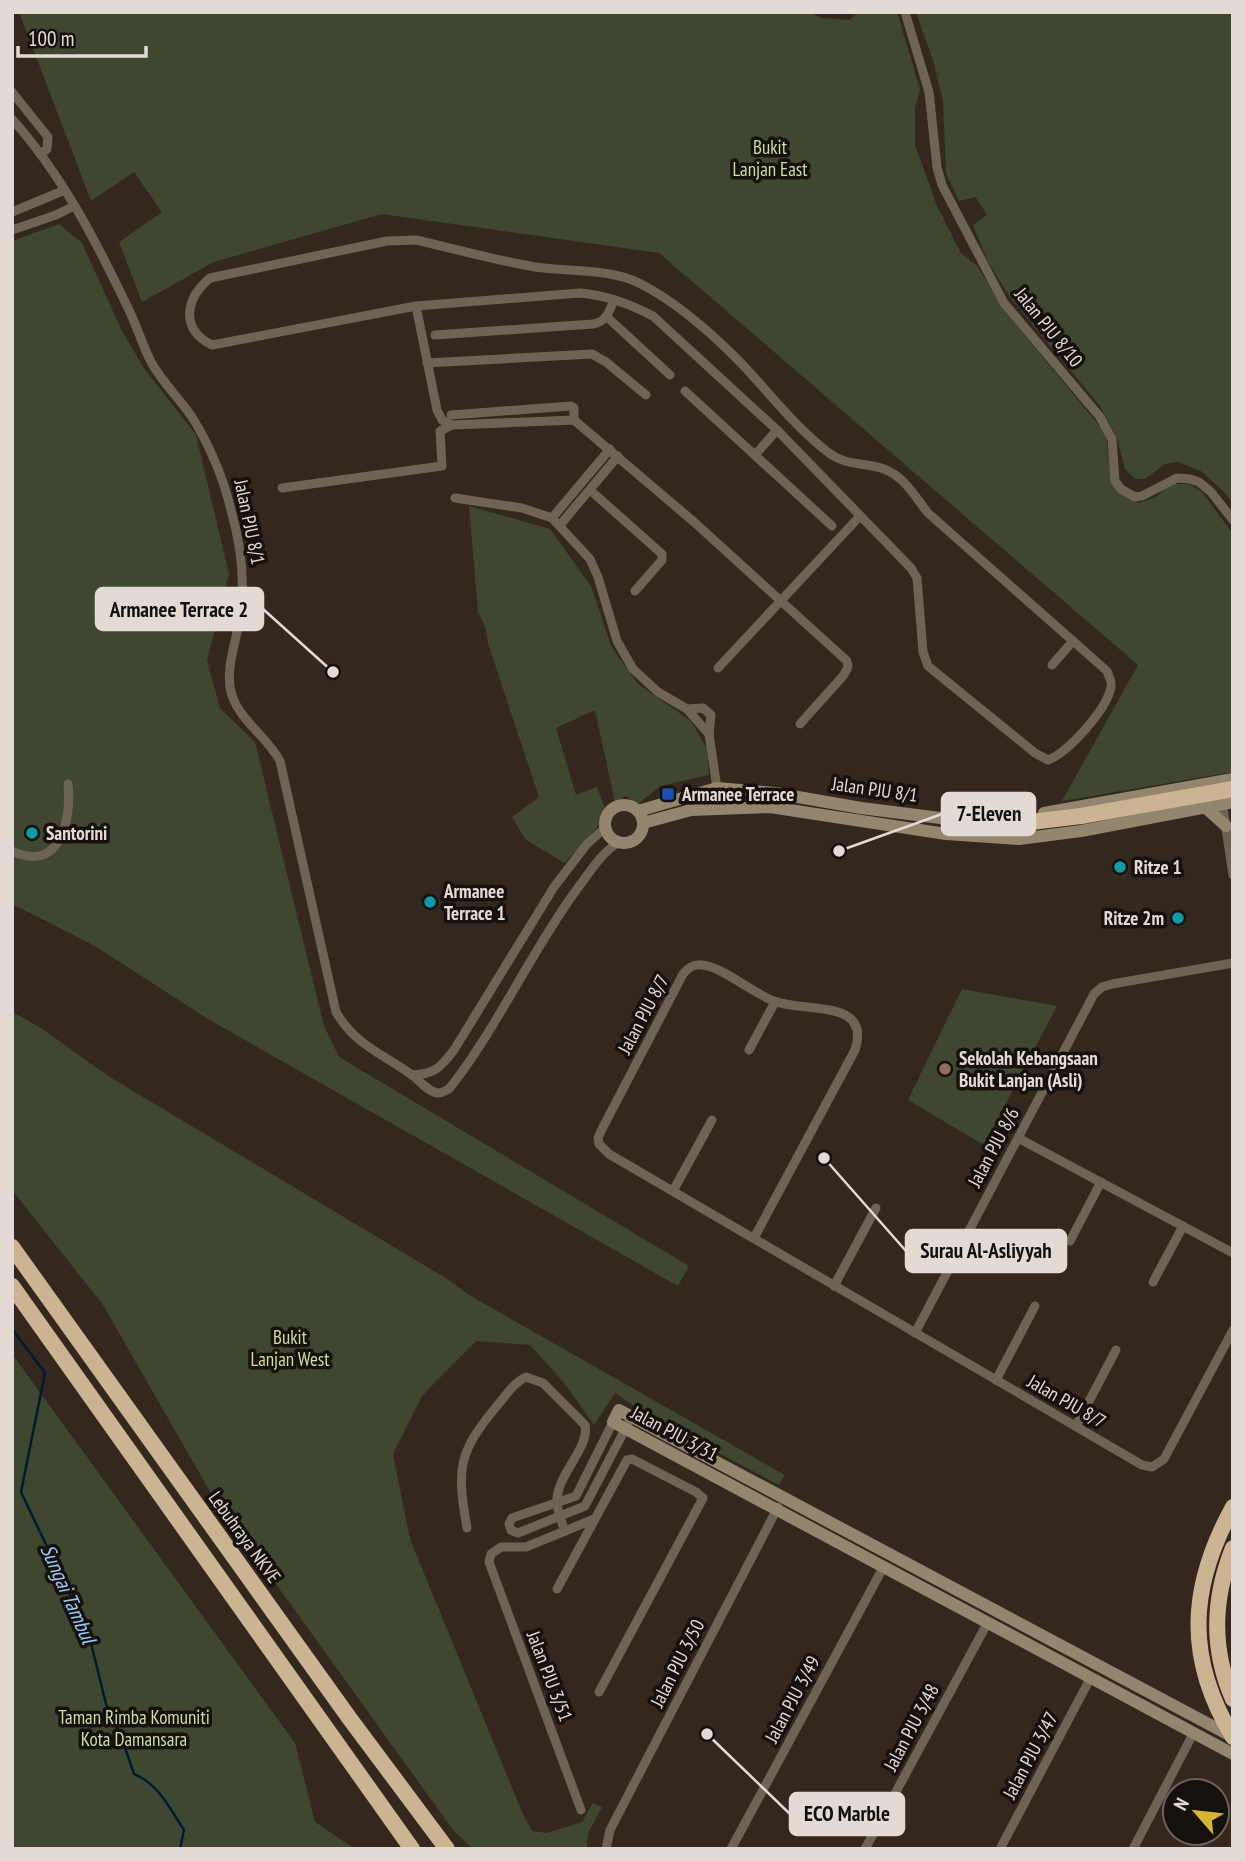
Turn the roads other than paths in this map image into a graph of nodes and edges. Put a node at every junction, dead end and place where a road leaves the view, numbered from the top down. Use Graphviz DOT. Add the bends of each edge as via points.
graph roads {
  1 [pos="905,12"];
  2 [pos="12,92"];
  3 [pos="12,119"];
  4 [pos="41,154"];
  5 [pos="65,190"];
  6 [pos="74,206"];
  7 [pos="12,212"];
  8 [pos="12,230"];
  9 [pos="614,300"];
  10 [pos="416,306"];
  11 [pos="607,317"];
  12 [pos="435,335"];
  13 [pos="427,363"];
  14 [pos="670,375"];
  15 [pos="685,391"];
  16 [pos="646,396"];
  17 [pos="451,415"];
  18 [pos="574,420"];
  19 [pos="452,425"];
  20 [pos="778,430"];
  21 [pos="614,452"];
  22 [pos="755,455"];
  23 [pos="282,488"];
  24 [pos="590,490"];
  25 [pos="455,498"];
  26 [pos="860,516"];
  27 [pos="552,518"];
  28 [pos="1233,520"];
  29 [pos="560,525"];
  30 [pos="832,526"];
  31 [pos="635,591"];
  32 [pos="782,600"];
  33 [pos="1073,641"];
  34 [pos="1052,665"];
  35 [pos="718,668"];
  36 [pos="800,724"];
  37 [pos="68,784"];
  38 [pos="1230,785"];
  39 [pos="717,788"];
  40 [pos="1228,803"];
  41 [pos="861,808"];
  42 [pos="1206,808"];
  43 [pos="641,817"];
  44 [pos="964,821"];
  45 [pos="859,822"];
  46 [pos="1226,826"];
  47 [pos="606,827"];
  48 [pos="619,842"];
  49 [pos="12,851"];
  50 [pos="1233,875"];
  51 [pos="1233,962"];
  52 [pos="775,1002"];
  53 [pos="749,1050"];
  54 [pos="454,1051"];
  55 [pos="470,1059"];
  56 [pos="412,1075"];
  57 [pos="712,1120"];
  58 [pos="1018,1138"];
  59 [pos="1101,1182"];
  60 [pos="673,1191"];
  61 [pos="876,1208"];
  62 [pos="1183,1226"];
  63 [pos="754,1238"];
  64 [pos="1070,1241"];
  65 [pos="12,1247"];
  66 [pos="1233,1253"];
  67 [pos="1153,1282"];
  68 [pos="12,1286"];
  69 [pos="834,1286"];
  70 [pos="1035,1306"];
  71 [pos="1233,1330"];
  72 [pos="915,1333"];
  73 [pos="1116,1350"];
  74 [pos="996,1380"];
  75 [pos="613,1422"];
  76 [pos="629,1422"];
  77 [pos="1076,1426"];
  78 [pos="557,1503"];
  79 [pos="780,1503"];
  80 [pos="1233,1507"];
  81 [pos="561,1517"];
  82 [pos="594,1519"];
  83 [pos="467,1528"];
  84 [pos="565,1531"];
  85 [pos="1233,1542"];
  86 [pos="1233,1548"];
  87 [pos="884,1566"];
  88 [pos="1221,1568"];
  89 [pos="557,1590"];
  90 [pos="988,1622"];
  91 [pos="1091,1677"];
  92 [pos="599,1692"];
  93 [pos="1233,1699"];
  94 [pos="1194,1732"];
  95 [pos="1233,1737"];
  96 [pos="1233,1754"];
  97 [pos="581,1810"];
  98 [pos="606,1847"];
  99 [pos="412,1849"];
  100 [pos="447,1849"];
  101 [pos="731,1849"];
  102 [pos="865,1849"];
  103 [pos="1000,1849"];
  104 [pos="1133,1849"];
  1 -- 28 [label="street, Jalan PJU 8/10" via="929,92 942,185 1004,303 1100,417 1112,439 1115,481 1135,497 1177,478 1199,482"];
  2 -- 4 [label="street" via="48,137 47,149"];
  3 -- 4 [label="street, Jalan PJU 8/1"];
  4 -- 5 [label="street, Jalan PJU 8/1"];
  5 -- 6 [label="street, Jalan PJU 8/1"];
  5 -- 7 [label="street"];
  6 -- 8 [label="street"];
  6 -- 56 [label="street, Jalan PJU 8/1" via="97,243 157,372 192,418 224,483 239,542 243,584 229,687 239,710 280,761 336,1012 364,1045"];
  9 -- 10 [label="street" via="580,293"];
  9 -- 11 [label="street"];
  9 -- 20 [label="street" via="653,317"];
  10 -- 13 [label="street"];
  10 -- 33 [label="street" via="212,345 194,331 190,316 195,293 210,278 387,241 416,240 471,255 637,282 703,328 828,453 897,476 928,513"];
  11 -- 12 [label="street" via="593,324"];
  11 -- 14 [label="street"];
  13 -- 16 [label="street" via="592,354"];
  13 -- 19 [label="street" via="439,416"];
  15 -- 22 [label="street"];
  17 -- 18 [label="street" via="571,406"];
  18 -- 19 [label="street"];
  18 -- 21 [label="street"];
  19 -- 23 [label="street" via="440,431 442,466"];
  20 -- 22 [label="street"];
  20 -- 26 [label="street"];
  21 -- 24 [label="street"];
  21 -- 27 [label="street"];
  21 -- 32 [label="street"];
  22 -- 30 [label="street"];
  24 -- 29 [label="street"];
  24 -- 31 [label="street" via="662,554 662,560"];
  25 -- 27 [label="street" via="522,508"];
  26 -- 32 [label="street"];
  26 -- 33 [label="street" via="917,578 928,666 1048,760 1100,713 1111,688 1107,671"];
  27 -- 29 [label="street"];
  29 -- 39 [label="street" via="590,559 617,641 633,669 687,709 708,710"];
  32 -- 35 [label="street"];
  32 -- 36 [label="street" via="848,667"];
  33 -- 34 [label="street"];
  37 -- 49 [label="street" via="67,819 60,839 46,854 31,859"];
  38 -- 40 [label="street"];
  38 -- 44 [label="highway, bridge" via="1080,816 1031,822"];
  39 -- 41 [label="street, Jalan PJU 8/1"];
  39 -- 43 [label="street, Jalan PJU 8/1"];
  40 -- 42 [label="street, Jalan PJU 8/1"];
  40 -- 46 [label="street"];
  41 -- 44 [label="street, Jalan PJU 8/1"];
  41 -- 45 [label="street"];
  42 -- 45 [label="street, Jalan PJU 8/1" via="1018,839"];
  42 -- 46 [label="street"];
  43 -- 45 [label="street, Jalan PJU 8/1" via="769,807"];
  43 -- 47 [label="street" via="628,805 616,807 608,815"];
  43 -- 48 [label="street" via="638,836"];
  46 -- 50 [label="street"];
  47 -- 48 [label="street"];
  47 -- 54 [label="street" via="554,887"];
  48 -- 55 [label="street, Jalan PJU 8/1" via="605,850 564,907"];
  51 -- 58 [label="street, Jalan PJU 8/6" via="1102,987 1094,994"];
  52 -- 53 [label="street"];
  52 -- 60 [label="street, Jalan PJU 8/7" via="703,965 689,968 677,986 598,1138 603,1150"];
  52 -- 63 [label="street, Jalan PJU 8/7" via="850,1017 858,1026 858,1039"];
  54 -- 55 [label="street"];
  54 -- 56 [label="street" via="435,1070"];
  55 -- 56 [label="street, Jalan PJU 8/1" via="442,1093 425,1087"];
  57 -- 60 [label="street"];
  58 -- 59 [label="street"];
  58 -- 72 [label="street, Jalan PJU 8/6"];
  59 -- 62 [label="street"];
  59 -- 64 [label="street"];
  60 -- 63 [label="street, Jalan PJU 8/7"];
  61 -- 69 [label="street"];
  62 -- 66 [label="street"];
  62 -- 67 [label="street"];
  63 -- 69 [label="street, Jalan PJU 8/7"];
  65 -- 100 [label="highway, Lebuhraya NKVE"];
  68 -- 99 [label="highway"];
  69 -- 72 [label="street, Jalan PJU 8/7"];
  70 -- 74 [label="street"];
  71 -- 77 [label="street, Jalan PJU 8/7" via="1164,1459 1157,1464 1142,1465"];
  72 -- 74 [label="street, Jalan PJU 8/7"];
  73 -- 77 [label="street"];
  74 -- 77 [label="street, Jalan PJU 8/7"];
  75 -- 76 [label="street, Jalan PJU 3/31" via="619,1410"];
  75 -- 78 [label="street" via="576,1496"];
  76 -- 79 [label="street, Jalan PJU 3/31"];
  76 -- 81 [label="street" via="585,1506"];
  78 -- 81 [label="street"];
  78 -- 81 [label="street" via="512,1518 509,1527 518,1533"];
  78 -- 83 [label="street" via="562,1481 584,1440 585,1425 537,1379 526,1377 482,1425 464,1457 460,1480"];
  79 -- 87 [label="street, Jalan PJU 3/31"];
  79 -- 95 [label="street, Jalan PJU 3/31"];
  79 -- 98 [label="street, Jalan PJU 3/50" via="610,1829"];
  80 -- 95 [label="highway, bridge" via="1215,1539 1201,1586 1197,1625 1210,1694"];
  81 -- 84 [label="street"];
  82 -- 84 [label="street"];
  82 -- 89 [label="street"];
  82 -- 92 [label="street" via="627,1460 632,1459 702,1498"];
  84 -- 97 [label="street, Jalan PJU 3/51" via="522,1548 501,1547 489,1562"];
  85 -- 88 [label="street"];
  86 -- 93 [label="highway" via="1219,1589 1216,1626 1226,1685"];
  87 -- 90 [label="street, Jalan PJU 3/31"];
  87 -- 101 [label="street, Jalan PJU 3/49"];
  90 -- 91 [label="street, Jalan PJU 3/31"];
  90 -- 102 [label="street, Jalan PJU 3/48"];
  91 -- 94 [label="street, Jalan PJU 3/31"];
  91 -- 103 [label="street, Jalan PJU 3/47"];
  94 -- 96 [label="street, Jalan PJU 3/31"];
  94 -- 104 [label="street"];
}
